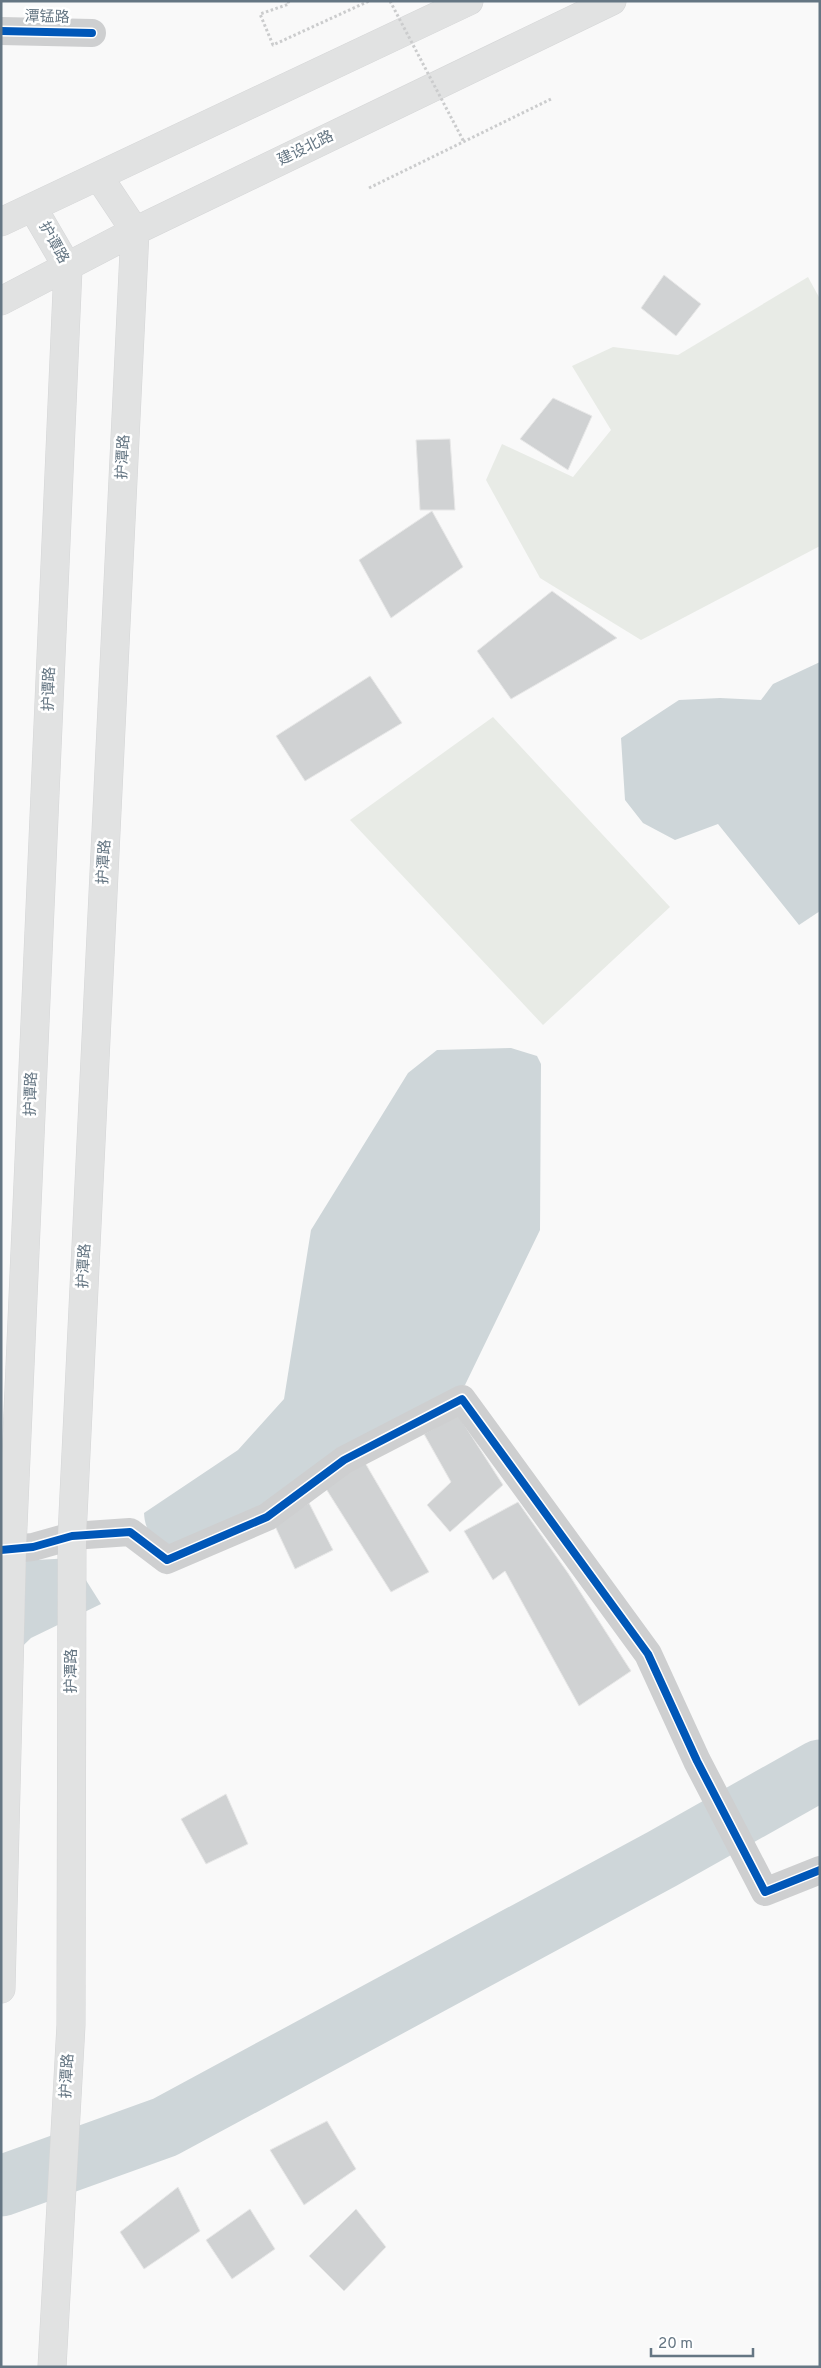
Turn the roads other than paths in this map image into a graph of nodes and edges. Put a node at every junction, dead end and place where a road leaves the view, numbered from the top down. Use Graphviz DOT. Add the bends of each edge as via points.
graph roads {
  1 [pos="469,1"];
  2 [pos="612,1"];
  3 [pos="1,31"];
  4 [pos="92,33"];
  5 [pos="99,177"];
  6 [pos="33,208"];
  7 [pos="1,222"];
  8 [pos="135,231"];
  9 [pos="68,268"];
  10 [pos="1,301"];
  11 [pos="72,1536"];
  12 [pos="7,1550"];
  13 [pos="820,1870"];
  14 [pos="1,1989"];
  15 [pos="52,2367"];
  1 -- 5 [label="main road"];
  2 -- 8 [label="main road, 建设北路"];
  3 -- 4 [label="street, 潭锰路"];
  5 -- 6 [label="main road"];
  5 -- 8 [label="main road"];
  6 -- 7 [label="main road"];
  6 -- 9 [label="main road, 护谭路"];
  8 -- 9 [label="main road, 建设北路"];
  8 -- 11 [label="main road, 护潭路"];
  9 -- 10 [label="main road, 建设北路"];
  9 -- 12 [label="main road, 护谭路"];
  11 -- 12 [label="street" via="33,1547"];
  11 -- 13 [label="street" via="130,1532 167,1560 267,1518 344,1460 462,1399 648,1654 697,1761 765,1892"];
  11 -- 15 [label="main road, 护潭路" via="71,2025"];
  12 -- 14 [label="main road, 护谭路"];
}
